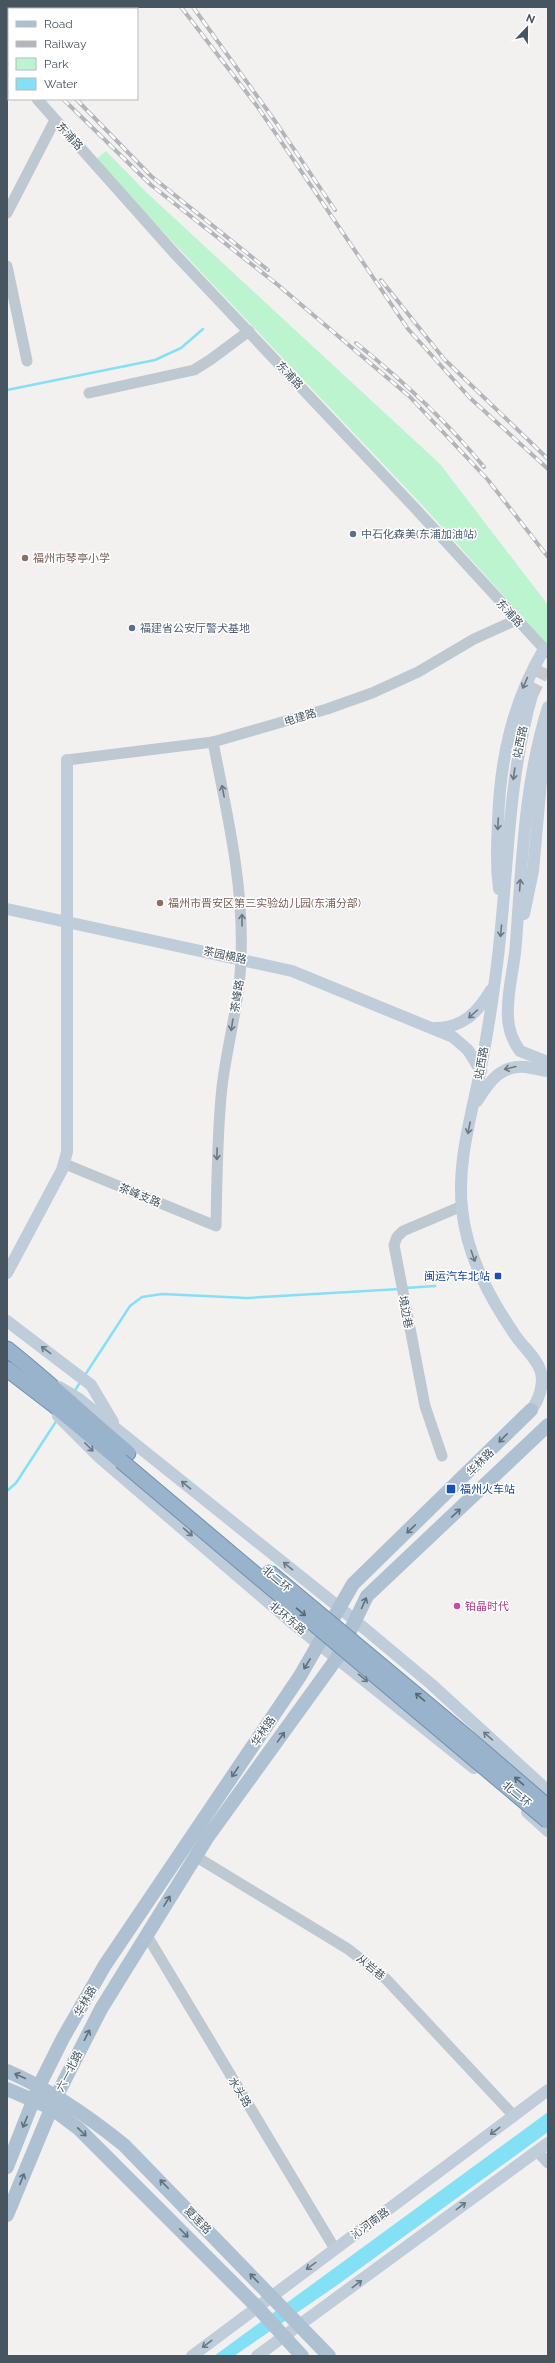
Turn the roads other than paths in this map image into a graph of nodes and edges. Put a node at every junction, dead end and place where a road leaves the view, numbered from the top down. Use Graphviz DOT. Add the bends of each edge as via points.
graph roads {
  1 [pos="38,100"];
  2 [pos="55,120"];
  3 [pos="7,213"];
  4 [pos="7,266"];
  5 [pos="249,331"];
  6 [pos="27,361"];
  7 [pos="88,393"];
  8 [pos="516,620"];
  9 [pos="547,652"];
  10 [pos="532,695"];
  11 [pos="548,707"];
  12 [pos="548,734"];
  13 [pos="213,742"];
  14 [pos="545,754"];
  15 [pos="67,760"];
  16 [pos="7,909"];
  17 [pos="502,913"];
  18 [pos="67,922"];
  19 [pos="241,959"];
  20 [pos="515,961"];
  21 [pos="495,982"];
  22 [pos="434,1028"];
  23 [pos="548,1062"];
  24 [pos="480,1070"];
  25 [pos="548,1071"];
  26 [pos="472,1109"];
  27 [pos="64,1164"];
  28 [pos="462,1206"];
  29 [pos="216,1226"];
  30 [pos="7,1273"];
  31 [pos="7,1321"];
  32 [pos="7,1349"];
  33 [pos="7,1369"];
  34 [pos="64,1405"];
  35 [pos="531,1410"];
  36 [pos="548,1424"];
  37 [pos="118,1430"];
  38 [pos="442,1456"];
  39 [pos="124,1457"];
  40 [pos="340,1608"];
  41 [pos="356,1621"];
  42 [pos="320,1644"];
  43 [pos="337,1658"];
  44 [pos="548,1791"];
  45 [pos="548,1807"];
  46 [pos="548,1821"];
  47 [pos="548,1831"];
  48 [pos="195,1856"];
  49 [pos="146,1934"];
  50 [pos="7,2071"];
  51 [pos="39,2086"];
  52 [pos="7,2089"];
  53 [pos="548,2090"];
  54 [pos="34,2100"];
  55 [pos="54,2102"];
  56 [pos="514,2116"];
  57 [pos="548,2143"];
  58 [pos="537,2150"];
  59 [pos="548,2163"];
  60 [pos="7,2167"];
  61 [pos="7,2215"];
  62 [pos="335,2249"];
  63 [pos="271,2296"];
  64 [pos="257,2307"];
  65 [pos="300,2326"];
  66 [pos="285,2336"];
  67 [pos="192,2356"];
  68 [pos="257,2356"];
  69 [pos="302,2356"];
  70 [pos="329,2356"];
  1 -- 2 [label="street, 东浦路"];
  2 -- 3 [label="street"];
  2 -- 5 [label="street, 东浦路" via="157,234"];
  4 -- 6 [label="street"];
  5 -- 7 [label="street" via="194,370"];
  5 -- 8 [label="street, 东浦路"];
  8 -- 9 [label="street, 东浦路"];
  8 -- 13 [label="street, 电建路" via="474,639 418,672 372,693 327,709"];
  9 -- 17 [label="main road, one-way" via="533,667 518,700 503,761 496,867"];
  10 -- 17 [label="main road, 站西路, one-way" via="515,767"];
  20 -- 11 [label="main road, 站西路, one-way" via="528,785"];
  12 -- 14 [label="main road"];
  13 -- 15 [label="street, 电建路"];
  19 -- 13 [label="street, 茶峰路, one-way" via="242,910 237,870"];
  14 -- 20 [label="main road" via="533,871"];
  15 -- 18 [label="main road"];
  16 -- 18 [label="main road, 茶园横路"];
  17 -- 21 [label="main road, 站西路, one-way"];
  18 -- 19 [label="main road, 茶园横路"];
  18 -- 27 [label="main road" via="67,1152"];
  19 -- 22 [label="main road, 茶园横路" via="304,975"];
  19 -- 29 [label="street, 茶峰路, one-way" via="222,1094"];
  20 -- 23 [label="main road, 站西路" via="508,1007 511,1033 520,1051"];
  21 -- 22 [label="main road, one-way" via="484,1003 467,1020 457,1025"];
  21 -- 24 [label="main road, 站西路"];
  22 -- 24 [label="main road, 茶园横路" via="461,1043 475,1058"];
  24 -- 26 [label="main road, 站西路"];
  25 -- 26 [label="main road, one-way" via="514,1066 503,1070 486,1086"];
  26 -- 28 [label="main road, 站西路, one-way" via="461,1177"];
  27 -- 29 [label="street, 茶峰支路"];
  27 -- 30 [label="main road"];
  28 -- 35 [label="main road, 站西路, one-way" via="472,1255 479,1274 498,1310 541,1372 540,1394"];
  28 -- 38 [label="street, 境边巷" via="400,1233 394,1245 425,1406"];
  37 -- 31 [label="main road, one-way" via="91,1384"];
  32 -- 34 [label="highway, 北二环" via="47,1381"];
  33 -- 34 [label="highway, 北二环" via="38,1394"];
  34 -- 37 [label="main road"];
  34 -- 39 [label="highway, 北二环"];
  34 -- 42 [label="main road, 北环东路, one-way" via="100,1458"];
  35 -- 40 [label="main road, 华林路, one-way" via="353,1584"];
  41 -- 36 [label="main road, 华林路, one-way" via="367,1596"];
  40 -- 37 [label="main road, one-way"];
  45 -- 39 [label="highway, 北二环, one-way, bridge" via="468,1738"];
  39 -- 46 [label="highway, 北二环, one-way, bridge"];
  40 -- 41 [label="main road"];
  40 -- 42 [label="main road, 华林路"];
  41 -- 43 [label="main road, 华林路"];
  44 -- 41 [label="main road, one-way" via="431,1684"];
  42 -- 43 [label="main road, 北环东路"];
  42 -- 51 [label="main road, 华林路, one-way" via="105,1965"];
  43 -- 47 [label="main road, 北环东路, one-way" via="426,1728"];
  48 -- 43 [label="main road, 华林路, one-way"];
  49 -- 48 [label="main road, 华林路, one-way"];
  48 -- 56 [label="street, 从岩巷" via="370,1964"];
  55 -- 49 [label="main road, 六一北路, one-way" via="101,2009"];
  49 -- 62 [label="street, 水头路"];
  51 -- 50 [label="main road, one-way"];
  51 -- 54 [label="main road, 六一北路"];
  51 -- 55 [label="main road"];
  52 -- 54 [label="main road"];
  53 -- 56 [label="main road, 沁河南路"];
  54 -- 55 [label="main road"];
  54 -- 60 [label="main road, 六一北路, one-way"];
  61 -- 55 [label="main road, 六一北路, one-way"];
  63 -- 55 [label="main road, 夏莲路, one-way" via="141,2161 108,2132"];
  55 -- 64 [label="main road, 夏莲路, one-way"];
  56 -- 62 [label="main road, 沁河南路, one-way"];
  57 -- 58 [label="main road"];
  58 -- 59 [label="street"];
  65 -- 58 [label="main road, one-way"];
  62 -- 63 [label="main road, 沁河南路, one-way"];
  63 -- 64 [label="main road, 沁河南路"];
  63 -- 65 [label="main road, 夏莲路"];
  64 -- 66 [label="main road, 夏莲路"];
  64 -- 67 [label="main road, 沁河南路, one-way"];
  65 -- 66 [label="main road"];
  65 -- 70 [label="main road, 夏莲路"];
  66 -- 68 [label="main road"];
  66 -- 69 [label="main road, 夏莲路"];
}
